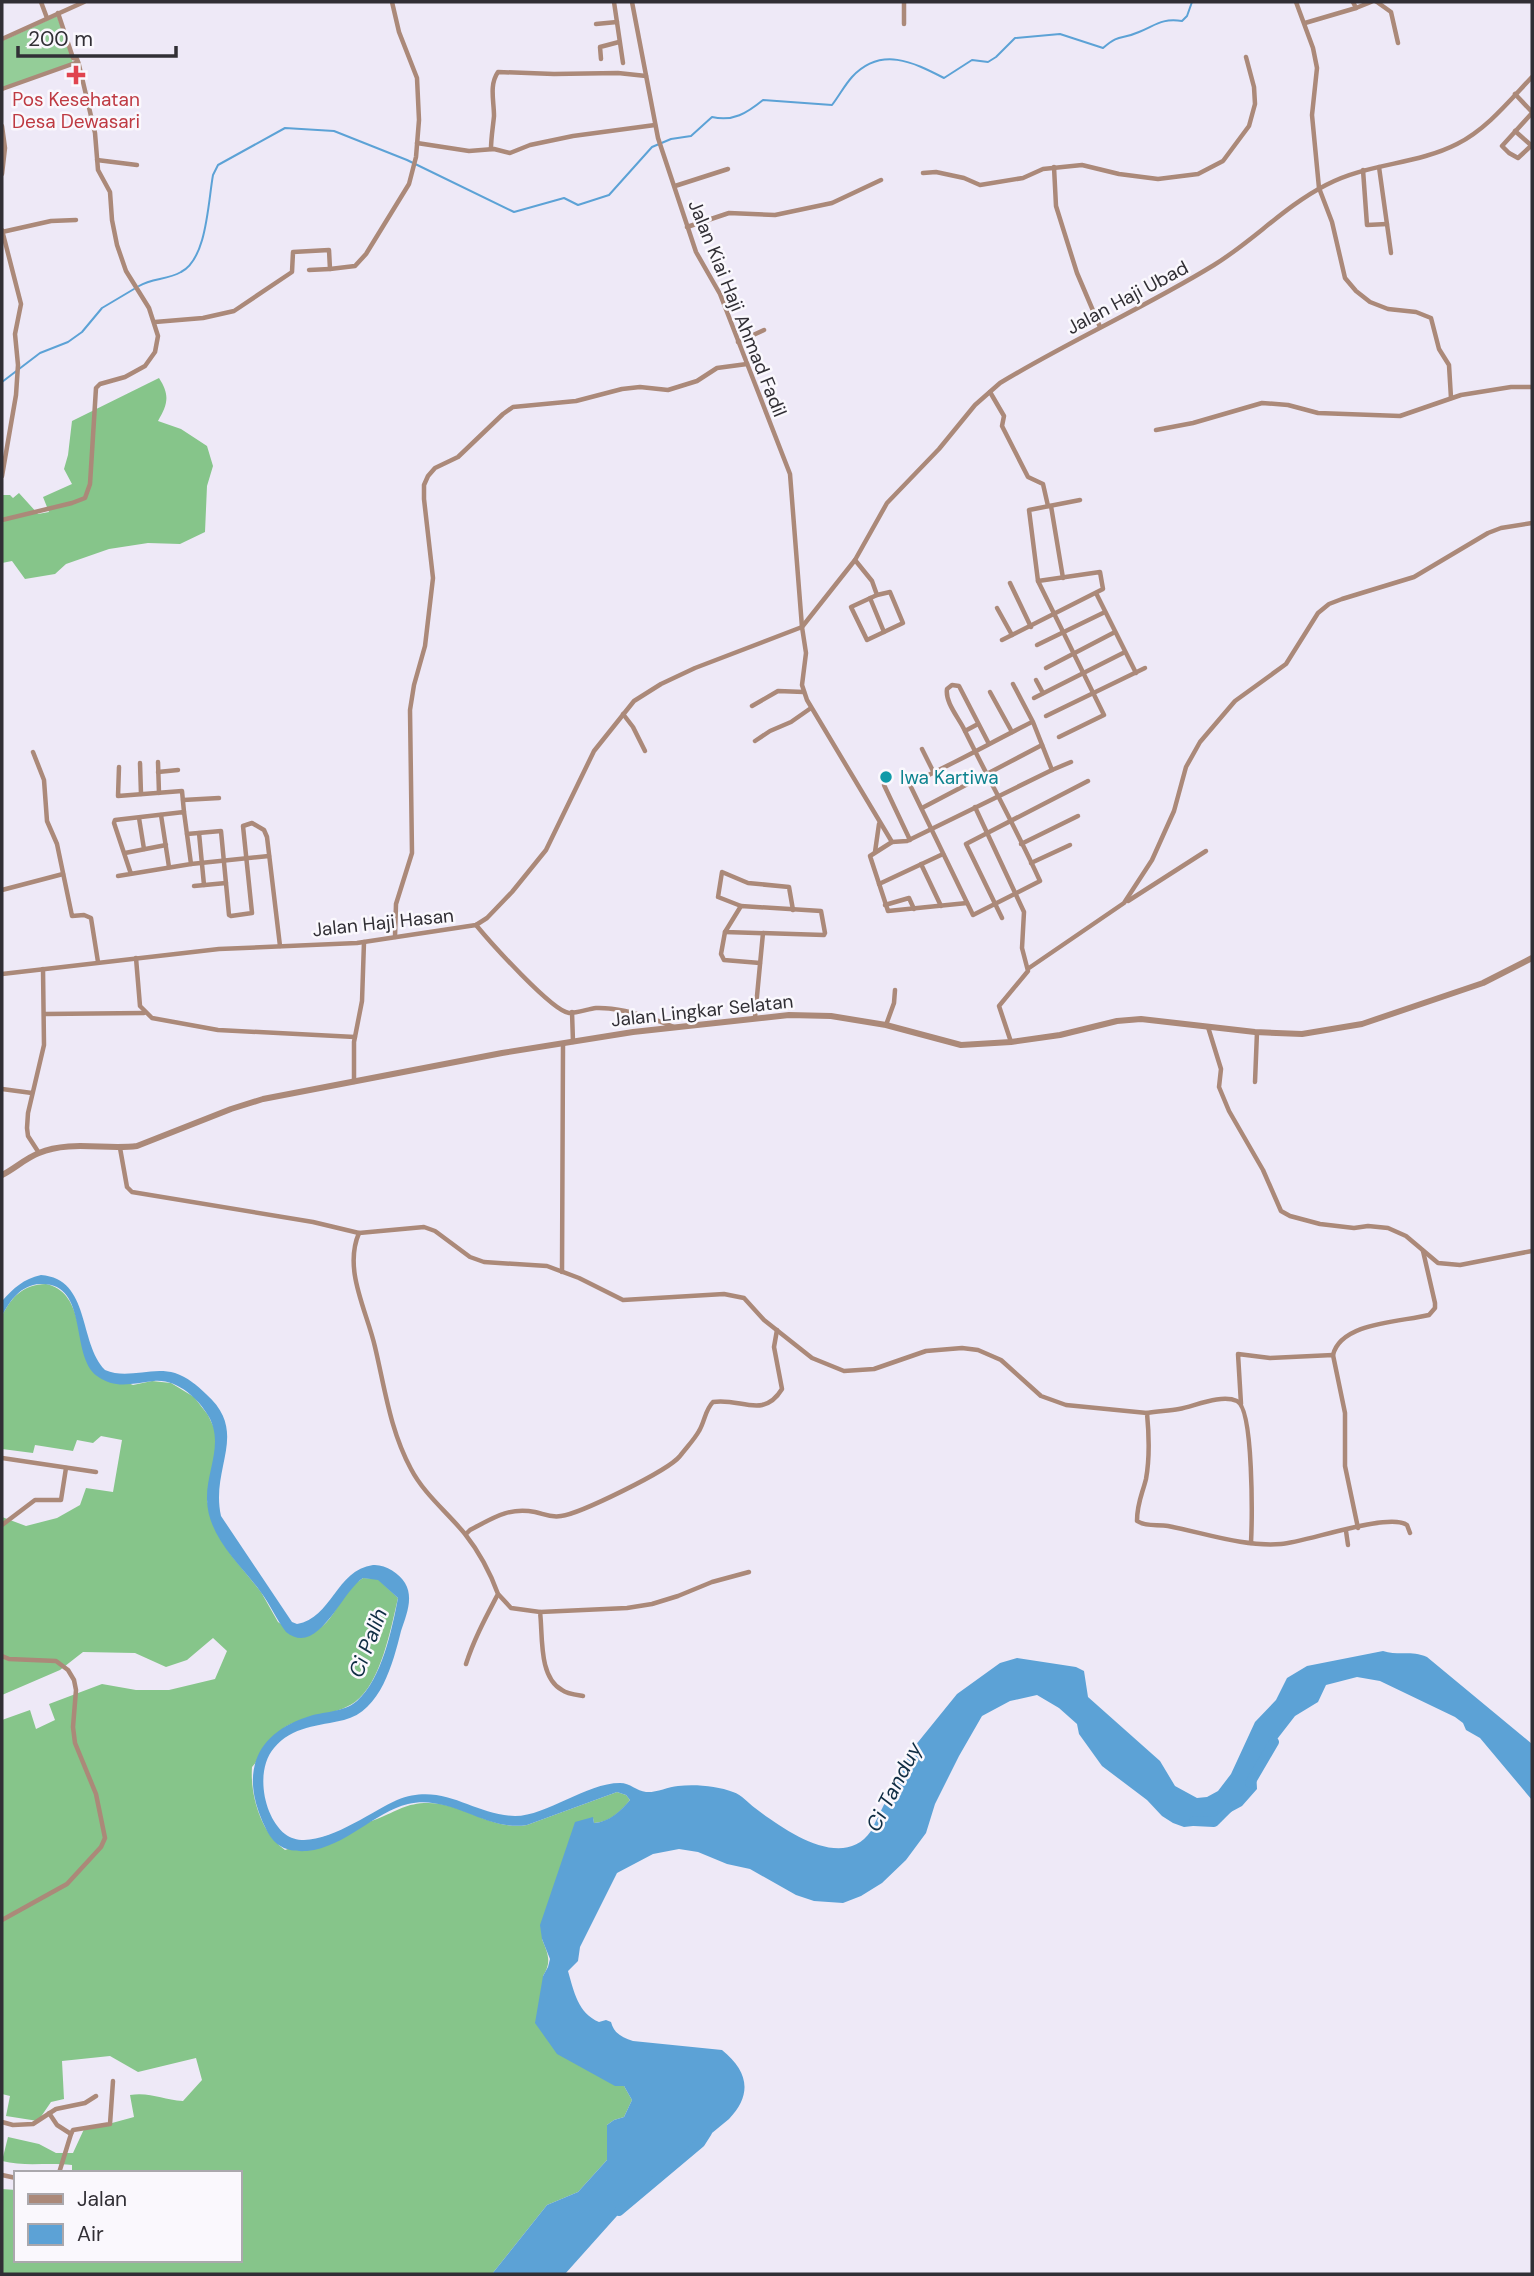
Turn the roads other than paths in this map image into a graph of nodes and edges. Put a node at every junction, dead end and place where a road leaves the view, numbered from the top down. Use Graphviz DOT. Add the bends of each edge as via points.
graph roads {
  1 [pos="41,2"];
  2 [pos="84,2"];
  3 [pos="393,2"];
  4 [pos="614,2"];
  5 [pos="632,2"];
  6 [pos="904,2"];
  7 [pos="1296,2"];
  8 [pos="1353,2"];
  9 [pos="1374,2"];
  10 [pos="1356,8"];
  11 [pos="58,13"];
  12 [pos="47,18"];
  13 [pos="617,22"];
  14 [pos="1305,23"];
  15 [pos="596,24"];
  16 [pos="904,24"];
  17 [pos="2,38"];
  18 [pos="619,43"];
  19 [pos="1398,43"];
  20 [pos="1246,57"];
  21 [pos="601,60"];
  22 [pos="78,62"];
  23 [pos="623,63"];
  24 [pos="646,76"];
  25 [pos="1532,77"];
  26 [pos="2,89"];
  27 [pos="1516,94"];
  28 [pos="1532,112"];
  29 [pos="656,125"];
  30 [pos="2,126"];
  31 [pos="1515,131"];
  32 [pos="417,143"];
  33 [pos="1532,145"];
  34 [pos="491,149"];
  35 [pos="97,160"];
  36 [pos="137,165"];
  37 [pos="1054,167"];
  38 [pos="1379,167"];
  39 [pos="728,169"];
  40 [pos="1363,170"];
  41 [pos="923,173"];
  42 [pos="2,174"];
  43 [pos="881,180"];
  44 [pos="675,187"];
  45 [pos="1320,188"];
  46 [pos="76,220"];
  47 [pos="1387,224"];
  48 [pos="687,227"];
  49 [pos="2,231"];
  50 [pos="1391,253"];
  51 [pos="330,269"];
  52 [pos="309,270"];
  53 [pos="155,323"];
  54 [pos="1100,327"];
  55 [pos="764,330"];
  56 [pos="738,342"];
  57 [pos="747,364"];
  58 [pos="1532,387"];
  59 [pos="989,392"];
  60 [pos="1451,398"];
  61 [pos="1156,430"];
  62 [pos="2,476"];
  63 [pos="1080,500"];
  64 [pos="1049,506"];
  65 [pos="2,520"];
  66 [pos="1532,523"];
  67 [pos="855,560"];
  68 [pos="1063,578"];
  69 [pos="1038,581"];
  70 [pos="1010,583"];
  71 [pos="1096,593"];
  72 [pos="877,595"];
  73 [pos="870,598"];
  74 [pos="997,608"];
  75 [pos="1105,612"];
  76 [pos="1053,615"];
  77 [pos="1031,626"];
  78 [pos="802,627"];
  79 [pos="884,632"];
  80 [pos="1115,632"];
  81 [pos="1063,634"];
  82 [pos="1012,635"];
  83 [pos="1002,640"];
  84 [pos="1037,645"];
  85 [pos="1125,653"];
  86 [pos="1072,654"];
  87 [pos="1046,668"];
  88 [pos="1145,668"];
  89 [pos="1136,673"];
  90 [pos="1082,674"];
  91 [pos="1036,680"];
  92 [pos="1013,684"];
  93 [pos="804,692"];
  94 [pos="990,692"];
  95 [pos="1043,693"];
  96 [pos="1093,695"];
  97 [pos="1034,698"];
  98 [pos="752,706"];
  99 [pos="811,708"];
  100 [pos="623,714"];
  101 [pos="1046,716"];
  102 [pos="1033,722"];
  103 [pos="978,724"];
  104 [pos="965,731"];
  105 [pos="1012,733"];
  106 [pos="1059,737"];
  107 [pos="755,741"];
  108 [pos="989,744"];
  109 [pos="1042,745"];
  110 [pos="922,749"];
  111 [pos="645,751"];
  112 [pos="975,751"];
  113 [pos="33,752"];
  114 [pos="158,762"];
  115 [pos="1071,762"];
  116 [pos="140,764"];
  117 [pos="119,767"];
  118 [pos="178,770"];
  119 [pos="1052,770"];
  120 [pos="158,772"];
  121 [pos="934,773"];
  122 [pos="986,774"];
  123 [pos="1088,781"];
  124 [pos="884,785"];
  125 [pos="159,793"];
  126 [pos="141,794"];
  127 [pos="997,796"];
  128 [pos="219,798"];
  129 [pos="183,800"];
  130 [pos="975,807"];
  131 [pos="922,808"];
  132 [pos="184,812"];
  133 [pos="162,815"];
  134 [pos="1078,816"];
  135 [pos="139,818"];
  136 [pos="1010,821"];
  137 [pos="880,823"];
  138 [pos="931,829"];
  139 [pos="199,833"];
  140 [pos="987,833"];
  141 [pos="187,834"];
  142 [pos="910,840"];
  143 [pos="892,842"];
  144 [pos="1021,844"];
  145 [pos="166,845"];
  146 [pos="1070,845"];
  147 [pos="144,849"];
  148 [pos="1206,851"];
  149 [pos="876,852"];
  150 [pos="125,853"];
  151 [pos="943,854"];
  152 [pos="269,856"];
  153 [pos="247,858"];
  154 [pos="225,860"];
  155 [pos="202,862"];
  156 [pos="1031,863"];
  157 [pos="191,864"];
  158 [pos="921,864"];
  159 [pos="169,867"];
  160 [pos="63,874"];
  161 [pos="131,874"];
  162 [pos="118,876"];
  163 [pos="226,883"];
  164 [pos="879,884"];
  165 [pos="204,885"];
  166 [pos="194,886"];
  167 [pos="2,890"];
  168 [pos="1016,894"];
  169 [pos="967,902"];
  170 [pos="995,903"];
  171 [pos="1124,903"];
  172 [pos="885,905"];
  173 [pos="741,906"];
  174 [pos="941,906"];
  175 [pos="914,909"];
  176 [pos="793,910"];
  177 [pos="1002,918"];
  178 [pos="475,925"];
  179 [pos="724,932"];
  180 [pos="763,933"];
  181 [pos="396,937"];
  182 [pos="364,942"];
  183 [pos="280,946"];
  184 [pos="135,958"];
  185 [pos="1532,958"];
  186 [pos="98,962"];
  187 [pos="760,963"];
  188 [pos="1029,968"];
  189 [pos="43,969"];
  190 [pos="2,974"];
  191 [pos="895,990"];
  192 [pos="572,1012"];
  193 [pos="145,1013"];
  194 [pos="44,1014"];
  195 [pos="755,1017"];
  196 [pos="886,1025"];
  197 [pos="674,1027"];
  198 [pos="1209,1027"];
  199 [pos="1257,1032"];
  200 [pos="355,1037"];
  201 [pos="573,1042"];
  202 [pos="1010,1042"];
  203 [pos="563,1044"];
  204 [pos="1255,1082"];
  205 [pos="354,1083"];
  206 [pos="2,1089"];
  207 [pos="32,1093"];
  208 [pos="120,1148"];
  209 [pos="39,1153"];
  210 [pos="2,1175"];
  211 [pos="359,1233"];
  212 [pos="1423,1250"];
  213 [pos="1532,1251"];
  214 [pos="562,1272"];
  215 [pos="777,1329"];
  216 [pos="1333,1355"];
  217 [pos="1241,1404"];
  218 [pos="1147,1413"];
  219 [pos="2,1458"];
  220 [pos="66,1468"];
  221 [pos="96,1472"];
  222 [pos="2,1525"];
  223 [pos="1358,1528"];
  224 [pos="1346,1531"];
  225 [pos="1410,1533"];
  226 [pos="466,1534"];
  227 [pos="1251,1543"];
  228 [pos="1348,1545"];
  229 [pos="749,1572"];
  230 [pos="498,1594"];
  231 [pos="540,1612"];
  232 [pos="2,1656"];
  233 [pos="466,1664"];
  234 [pos="583,1696"];
  235 [pos="2,1920"];
  236 [pos="113,2081"];
  237 [pos="96,2096"];
  238 [pos="49,2113"];
  239 [pos="2,2122"];
  240 [pos="71,2134"];
  241 [pos="59,2171"];
  1 -- 12 [label="street"];
  2 -- 11 [label="street"];
  3 -- 32 [label="street" via="416,78"];
  4 -- 13 [label="street"];
  5 -- 24 [label="street, Jalan Kiai Haji Ahmad Fadil"];
  6 -- 16 [label="street"];
  7 -- 14 [label="street"];
  8 -- 10 [label="street"];
  9 -- 10 [label="street"];
  9 -- 19 [label="street" via="1391,12"];
  10 -- 14 [label="street"];
  11 -- 12 [label="street"];
  11 -- 22 [label="street"];
  12 -- 17 [label="street"];
  13 -- 15 [label="street"];
  13 -- 18 [label="street"];
  14 -- 45 [label="street" via="1317,68 1312,115"];
  18 -- 21 [label="street" via="600,47"];
  18 -- 23 [label="street"];
  20 -- 37 [label="street" via="1254,87 1254,115 1223,161 1198,174 1168,179 1087,165"];
  22 -- 26 [label="street"];
  22 -- 35 [label="street"];
  24 -- 29 [label="street, Jalan Kiai Haji Ahmad Fadil"];
  24 -- 34 [label="street" via="498,72 491,99"];
  25 -- 27 [label="street, Jalan Haji Ubad"];
  27 -- 28 [label="street"];
  27 -- 38 [label="street, Jalan Haji Ubad" via="1456,145"];
  28 -- 31 [label="street"];
  29 -- 34 [label="street" via="573,136 510,153"];
  29 -- 44 [label="street, Jalan Kiai Haji Ahmad Fadil"];
  30 -- 42 [label="street"];
  31 -- 33 [label="street"];
  31 -- 33 [label="street" via="1503,142 1503,149 1518,158"];
  32 -- 34 [label="street" via="469,151"];
  32 -- 51 [label="street" via="409,184 366,254 355,266"];
  35 -- 36 [label="street"];
  35 -- 53 [label="street" via="110,192 117,245 126,271"];
  37 -- 41 [label="street" via="981,185 943,173"];
  37 -- 54 [label="street" via="1056,205"];
  38 -- 40 [label="street, Jalan Haji Ubad"];
  38 -- 47 [label="street"];
  39 -- 44 [label="street"];
  40 -- 45 [label="street, Jalan Haji Ubad"];
  40 -- 47 [label="street" via="1367,225"];
  43 -- 48 [label="street" via="832,203 775,215 730,213"];
  44 -- 48 [label="street, Jalan Kiai Haji Ahmad Fadil"];
  45 -- 54 [label="street, Jalan Haji Ubad" via="1224,259"];
  45 -- 60 [label="street" via="1348,283 1370,302 1430,316 1439,349 1449,365"];
  46 -- 49 [label="street"];
  47 -- 50 [label="street"];
  48 -- 56 [label="street, Jalan Kiai Haji Ahmad Fadil"];
  49 -- 62 [label="street" via="20,295 16,395"];
  51 -- 52 [label="street"];
  51 -- 53 [label="street" via="329,250 292,253 292,272 234,311"];
  53 -- 65 [label="street" via="157,345 148,364 96,388 85,498"];
  54 -- 59 [label="street, Jalan Haji Ubad"];
  55 -- 56 [label="street"];
  56 -- 57 [label="street, Jalan Kiai Haji Ahmad Fadil"];
  57 -- 78 [label="street, Jalan Kiai Haji Ahmad Fadil" via="790,474"];
  57 -- 181 [label="street" via="717,368 697,381 668,390 640,387 576,401 513,407 458,457 428,476 424,499 433,578 425,646 410,710 412,853 396,904"];
  58 -- 60 [label="street"];
  59 -- 64 [label="street" via="1004,416 1002,426 1028,477 1043,484"];
  59 -- 67 [label="street, Jalan Haji Ubad" via="887,503"];
  60 -- 61 [label="street" via="1401,416 1318,413 1262,403"];
  63 -- 64 [label="street"];
  64 -- 68 [label="street"];
  64 -- 69 [label="street" via="1029,510"];
  66 -- 171 [label="street" via="1488,533 1415,577 1342,599 1318,613 1286,664 1235,701 1200,742 1186,767 1174,811 1152,860"];
  67 -- 72 [label="street" via="873,581"];
  67 -- 78 [label="street, Jalan Haji Ubad"];
  68 -- 69 [label="street"];
  68 -- 71 [label="street" via="1100,572 1103,589"];
  69 -- 76 [label="street"];
  70 -- 77 [label="street"];
  71 -- 75 [label="street"];
  71 -- 76 [label="street"];
  72 -- 73 [label="street"];
  72 -- 79 [label="street" via="890,592 903,622"];
  73 -- 79 [label="street"];
  73 -- 79 [label="street" via="851,608 866,639"];
  74 -- 82 [label="street"];
  75 -- 80 [label="street"];
  75 -- 81 [label="street"];
  76 -- 77 [label="street"];
  76 -- 81 [label="street"];
  77 -- 82 [label="street"];
  78 -- 93 [label="street, Jalan Kiai Haji Ahmad Fadil"];
  78 -- 100 [label="street, Jalan Haji Hasan" via="661,684"];
  80 -- 85 [label="street"];
  80 -- 86 [label="street"];
  81 -- 84 [label="street"];
  81 -- 86 [label="street"];
  82 -- 83 [label="street"];
  85 -- 89 [label="street"];
  85 -- 90 [label="street"];
  86 -- 87 [label="street"];
  86 -- 90 [label="street"];
  88 -- 89 [label="street"];
  89 -- 96 [label="street"];
  90 -- 95 [label="street"];
  90 -- 96 [label="street"];
  91 -- 95 [label="street"];
  92 -- 102 [label="street"];
  93 -- 98 [label="street" via="778,691"];
  93 -- 99 [label="street"];
  94 -- 105 [label="street"];
  95 -- 97 [label="street"];
  96 -- 101 [label="street"];
  96 -- 106 [label="street" via="1104,715"];
  99 -- 107 [label="street"];
  99 -- 137 [label="street"];
  100 -- 111 [label="street"];
  100 -- 178 [label="street, Jalan Haji Hasan" via="594,751 547,850 512,892"];
  102 -- 105 [label="street"];
  102 -- 109 [label="street"];
  103 -- 104 [label="street"];
  103 -- 104 [label="street" via="959,686 952,685 947,697"];
  103 -- 108 [label="street"];
  104 -- 112 [label="street"];
  105 -- 108 [label="street"];
  108 -- 112 [label="street"];
  109 -- 119 [label="street"];
  109 -- 122 [label="street"];
  110 -- 121 [label="street"];
  112 -- 121 [label="street"];
  112 -- 122 [label="street"];
  113 -- 160 [label="street" via="44,780 47,821"];
  114 -- 120 [label="street"];
  115 -- 119 [label="street"];
  116 -- 126 [label="street"];
  117 -- 126 [label="street" via="118,796"];
  118 -- 120 [label="street"];
  119 -- 127 [label="street"];
  120 -- 125 [label="street"];
  121 -- 131 [label="street" via="910,785"];
  122 -- 127 [label="street"];
  122 -- 131 [label="street"];
  123 -- 136 [label="street"];
  124 -- 142 [label="street"];
  125 -- 126 [label="street"];
  125 -- 129 [label="street" via="182,791"];
  127 -- 130 [label="street"];
  127 -- 136 [label="street"];
  128 -- 129 [label="street"];
  129 -- 132 [label="street"];
  130 -- 138 [label="street"];
  130 -- 140 [label="street"];
  131 -- 138 [label="street"];
  132 -- 133 [label="street"];
  132 -- 141 [label="street"];
  133 -- 135 [label="street"];
  133 -- 145 [label="street"];
  134 -- 144 [label="street"];
  135 -- 147 [label="street"];
  135 -- 150 [label="street" via="117,818 114,823"];
  136 -- 140 [label="street"];
  136 -- 144 [label="street"];
  137 -- 143 [label="street"];
  137 -- 149 [label="street"];
  138 -- 142 [label="street"];
  138 -- 151 [label="street"];
  139 -- 141 [label="street"];
  139 -- 154 [label="street" via="221,831"];
  139 -- 155 [label="street"];
  140 -- 168 [label="street"];
  140 -- 170 [label="street" via="966,844"];
  141 -- 157 [label="street"];
  142 -- 143 [label="street"];
  143 -- 149 [label="street"];
  144 -- 156 [label="street"];
  145 -- 147 [label="street"];
  145 -- 159 [label="street"];
  146 -- 156 [label="street"];
  147 -- 150 [label="street"];
  148 -- 171 [label="street"];
  149 -- 164 [label="street" via="870,858"];
  150 -- 161 [label="street"];
  151 -- 158 [label="street"];
  151 -- 169 [label="street"];
  152 -- 153 [label="street"];
  152 -- 153 [label="street" via="264,830 252,823 242,830"];
  152 -- 183 [label="street"];
  153 -- 154 [label="street"];
  153 -- 163 [label="street" via="252,913 229,915"];
  154 -- 155 [label="street"];
  154 -- 163 [label="street"];
  155 -- 157 [label="street"];
  155 -- 165 [label="street"];
  156 -- 168 [label="street" via="1040,881"];
  157 -- 159 [label="street"];
  158 -- 164 [label="street"];
  158 -- 174 [label="street"];
  159 -- 161 [label="street"];
  160 -- 167 [label="street"];
  160 -- 186 [label="street" via="72,916 91,918"];
  161 -- 162 [label="street"];
  163 -- 165 [label="street"];
  164 -- 172 [label="street"];
  165 -- 166 [label="street"];
  168 -- 170 [label="street"];
  168 -- 188 [label="street" via="1024,912 1023,948"];
  169 -- 170 [label="street" via="973,915"];
  169 -- 174 [label="street"];
  170 -- 177 [label="street"];
  171 -- 188 [label="street"];
  172 -- 175 [label="street" via="890,912"];
  172 -- 175 [label="street" via="909,898"];
  173 -- 176 [label="street"];
  173 -- 176 [label="street" via="718,897 723,871 748,883 789,887"];
  173 -- 179 [label="street"];
  174 -- 175 [label="street"];
  176 -- 180 [label="street" via="821,911 825,934"];
  178 -- 181 [label="street, Jalan Haji Hasan"];
  178 -- 192 [label="street" via="556,1007"];
  179 -- 180 [label="street"];
  179 -- 187 [label="street" via="724,960"];
  180 -- 187 [label="street"];
  181 -- 182 [label="street, Jalan Haji Hasan"];
  182 -- 183 [label="street, Jalan Haji Hasan"];
  182 -- 200 [label="street" via="362,1001"];
  183 -- 184 [label="street, Jalan Haji Hasan"];
  184 -- 186 [label="street, Jalan Haji Hasan"];
  184 -- 193 [label="street" via="140,1006"];
  185 -- 199 [label="street, Jalan Lingkar Selatan" via="1483,983 1362,1024 1302,1034"];
  186 -- 189 [label="street, Jalan Haji Hasan"];
  187 -- 195 [label="street"];
  188 -- 202 [label="street" via="999,1006"];
  189 -- 190 [label="street, Jalan Haji Hasan"];
  189 -- 194 [label="street"];
  191 -- 196 [label="street"];
  192 -- 197 [label="street" via="616,1009"];
  192 -- 201 [label="street"];
  193 -- 194 [label="street"];
  193 -- 200 [label="street" via="170,1023 218,1030"];
  194 -- 207 [label="street" via="44,1045"];
  195 -- 196 [label="street, Jalan Lingkar Selatan" via="831,1016"];
  195 -- 197 [label="street, Jalan Lingkar Selatan"];
  196 -- 202 [label="street, Jalan Lingkar Selatan" via="961,1045"];
  197 -- 201 [label="street, Jalan Lingkar Selatan"];
  198 -- 199 [label="street, Jalan Lingkar Selatan"];
  198 -- 202 [label="street, Jalan Lingkar Selatan" via="1141,1019"];
  198 -- 212 [label="street" via="1221,1069 1219,1087 1281,1211 1320,1224 1388,1228"];
  199 -- 204 [label="street"];
  200 -- 205 [label="street"];
  201 -- 203 [label="street, Jalan Lingkar Selatan"];
  203 -- 205 [label="street, Jalan Lingkar Selatan"];
  203 -- 214 [label="street"];
  205 -- 208 [label="street, Jalan Lingkar Selatan" via="263,1099 151,1142"];
  206 -- 207 [label="street"];
  207 -- 209 [label="street" via="27,1128"];
  208 -- 209 [label="street, Jalan Lingkar Selatan" via="69,1147"];
  208 -- 211 [label="street" via="127,1187 132,1192"];
  209 -- 210 [label="street, Jalan Lingkar Selatan"];
  211 -- 214 [label="street" via="424,1227 484,1262 547,1266"];
  211 -- 226 [label="street" via="354,1265 357,1285 393,1428 421,1485"];
  212 -- 213 [label="street" via="1438,1263 1460,1265"];
  212 -- 216 [label="street" via="1433,1311 1424,1317 1351,1332 1337,1344"];
  214 -- 215 [label="street" via="623,1300 740,1296"];
  215 -- 218 [label="street" via="812,1358 844,1371 874,1369 926,1351 978,1350 1001,1360 1041,1396 1066,1405"];
  215 -- 226 [label="street" via="774,1347 782,1389 773,1401 759,1406 713,1402 699,1432 670,1466 581,1511 548,1517 509,1510"];
  216 -- 217 [label="street" via="1270,1358 1238,1354"];
  216 -- 223 [label="street" via="1345,1413 1345,1466"];
  217 -- 218 [label="street" via="1223,1400"];
  217 -- 227 [label="street" via="1250,1459"];
  218 -- 227 [label="street" via="1149,1456 1137,1521"];
  219 -- 220 [label="street"];
  220 -- 221 [label="street"];
  220 -- 222 [label="street" via="61,1500 35,1500"];
  223 -- 224 [label="street"];
  223 -- 225 [label="street" via="1395,1520 1407,1525"];
  224 -- 227 [label="street" via="1290,1543"];
  224 -- 228 [label="street"];
  226 -- 230 [label="street" via="487,1565"];
  229 -- 231 [label="street" via="652,1604"];
  230 -- 231 [label="street" via="511,1608"];
  230 -- 233 [label="street"];
  231 -- 234 [label="street" via="543,1662 561,1690"];
  232 -- 235 [label="street" via="56,1661 74,1680 75,1743 96,1794 105,1838 67,1884"];
  236 -- 240 [label="street" via="110,2124 80,2127"];
  237 -- 238 [label="street"];
  238 -- 239 [label="street" via="33,2124"];
  238 -- 240 [label="street"];
  240 -- 241 [label="street"];
}
